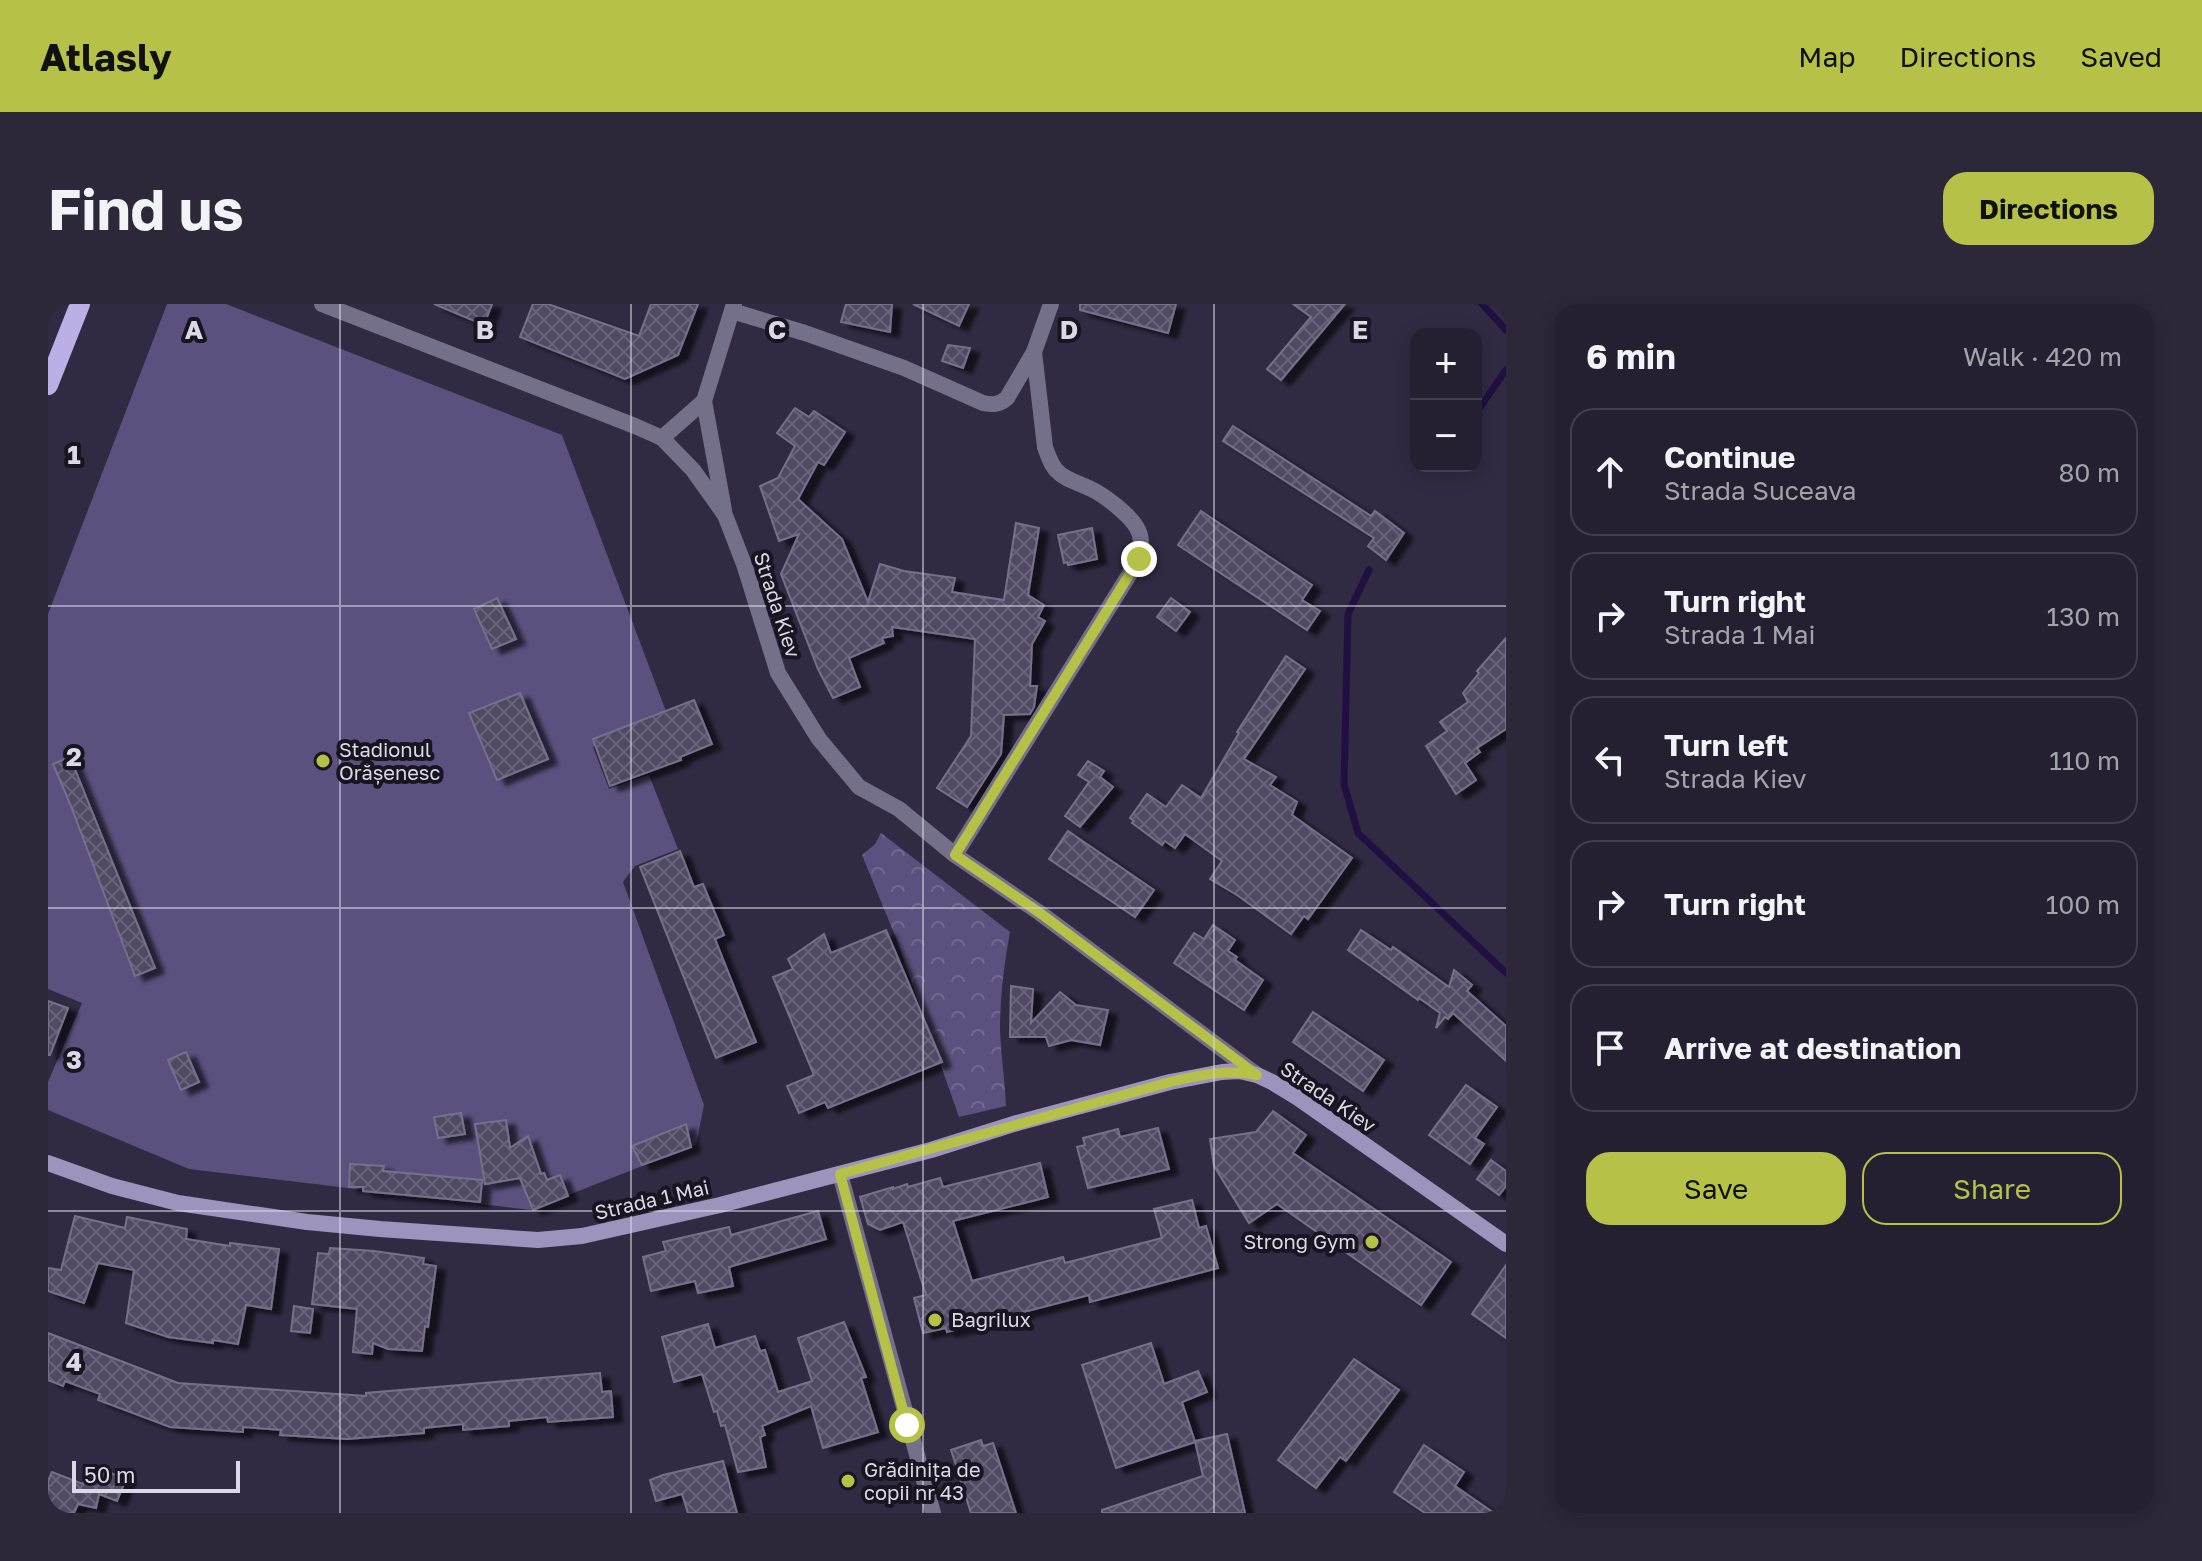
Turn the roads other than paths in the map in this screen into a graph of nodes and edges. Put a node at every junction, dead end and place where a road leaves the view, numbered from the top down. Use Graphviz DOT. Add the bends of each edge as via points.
graph roads {
  1 [pos="80,304"];
  2 [pos="322,304"];
  3 [pos="1051,304"];
  4 [pos="733,308"];
  5 [pos="1034,352"];
  6 [pos="48,385"];
  7 [pos="704,401"];
  8 [pos="662,438"];
  9 [pos="725,515"];
  10 [pos="955,855"];
  11 [pos="1257,1075"];
  12 [pos="48,1163"];
  13 [pos="840,1174"];
  14 [pos="1506,1244"];
  15 [pos="933,1513"];
  1 -- 6 [label="main road"];
  2 -- 8 [label="street, Strada Kiev"];
  3 -- 5 [label="street"];
  4 -- 5 [label="street" via="904,368 983,403 1000,404 1007,398"];
  4 -- 7 [label="street"];
  5 -- 10 [label="street" via="1049,459 1069,481 1097,492 1124,514 1142,543 1139,559"];
  7 -- 8 [label="street"];
  7 -- 9 [label="street"];
  8 -- 9 [label="street, Strada Kiev"];
  9 -- 10 [label="street, Strada Kiev" via="778,673 819,739 859,787 899,809"];
  10 -- 11 [label="street, Strada Kiev"];
  11 -- 13 [label="main road, Strada 1 Mai" via="1222,1072 1170,1082"];
  11 -- 14 [label="main road, Strada Kiev"];
  12 -- 13 [label="main road, Strada 1 Mai" via="178,1203 307,1222 538,1240 626,1228"];
  13 -- 15 [label="street"];
}
